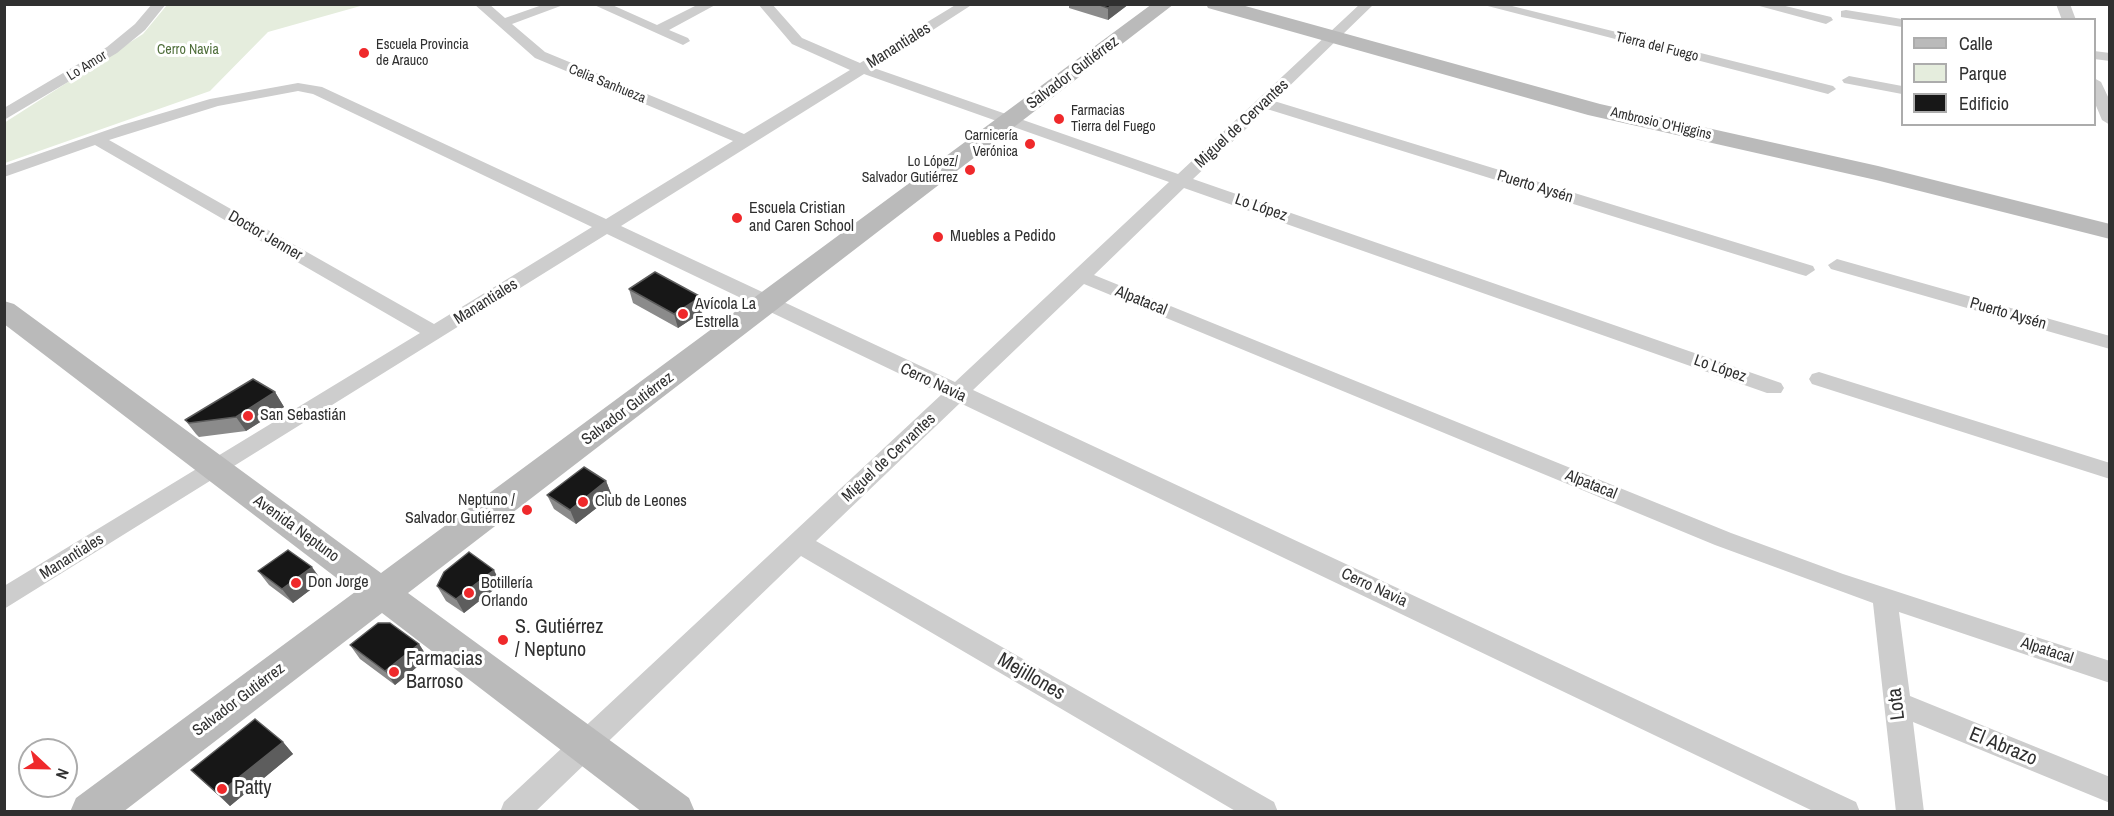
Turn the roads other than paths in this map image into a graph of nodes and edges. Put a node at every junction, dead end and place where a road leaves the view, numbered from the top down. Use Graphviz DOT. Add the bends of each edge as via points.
graph roads {
  1 [pos="160,4"];
  2 [pos="480,4"];
  3 [pos="560,4"];
  4 [pos="598,4"];
  5 [pos="711,4"];
  6 [pos="764,4"];
  7 [pos="1165,4"];
  8 [pos="1215,4"];
  9 [pos="1368,4"];
  10 [pos="1486,4"];
  11 [pos="1758,4"];
  12 [pos="958,6"];
  13 [pos="1845,14"];
  14 [pos="1826,20"];
  15 [pos="503,23"];
  16 [pos="1901,23"];
  17 [pos="657,30"];
  18 [pos="1334,37"];
  19 [pos="683,41"];
  20 [pos="863,69"];
  21 [pos="1850,80"];
  22 [pos="2096,87"];
  23 [pos="1828,89"];
  24 [pos="1901,90"];
  25 [pos="1264,103"];
  26 [pos="4,115"];
  27 [pos="1010,120"];
  28 [pos="2109,120"];
  29 [pos="96,140"];
  30 [pos="746,141"];
  31 [pos="4,172"];
  32 [pos="1182,180"];
  33 [pos="606,228"];
  34 [pos="2109,232"];
  35 [pos="1837,265"];
  36 [pos="1806,270"];
  37 [pos="1081,276"];
  38 [pos="768,304"];
  39 [pos="4,310"];
  40 [pos="435,333"];
  41 [pos="2109,343"];
  42 [pos="1819,379"];
  43 [pos="1774,388"];
  44 [pos="956,394"];
  45 [pos="215,469"];
  46 [pos="2109,471"];
  47 [pos="799,543"];
  48 [pos="382,592"];
  49 [pos="1884,597"];
  50 [pos="4,599"];
  51 [pos="2109,672"];
  52 [pos="1897,703"];
  53 [pos="586,744"];
  54 [pos="2109,790"];
  55 [pos="90,812"];
  56 [pos="514,812"];
  57 [pos="675,812"];
  58 [pos="1264,812"];
  59 [pos="1846,812"];
  60 [pos="1910,812"];
  1 -- 26 [label="street, Lo Amor" via="129,38"];
  2 -- 15 [label="street, Celia Sanhueza"];
  3 -- 15 [label="street"];
  4 -- 17 [label="street"];
  5 -- 17 [label="street"];
  6 -- 20 [label="street, Lo López" via="797,41"];
  7 -- 27 [label="main road, Salvador Gutiérrez"];
  8 -- 18 [label="main road, Ambrosio O'Higgins"];
  9 -- 18 [label="street, Miguel de Cervantes"];
  10 -- 23 [label="street, Tierra del Fuego"];
  11 -- 14 [label="street"];
  12 -- 20 [label="street, Manantiales"];
  13 -- 16 [label="street"];
  15 -- 30 [label="street, Celia Sanhueza" via="540,55"];
  17 -- 19 [label="street"];
  18 -- 25 [label="street, Miguel de Cervantes"];
  18 -- 34 [label="main road, Ambrosio O'Higgins" via="1617,115 1878,173"];
  20 -- 27 [label="street, Lo López"];
  20 -- 30 [label="street, Manantiales"];
  21 -- 24 [label="street"];
  22 -- 28 [label="street"];
  25 -- 32 [label="street, Miguel de Cervantes"];
  25 -- 36 [label="street, Puerto Aysén"];
  27 -- 32 [label="street, Lo López"];
  27 -- 38 [label="main road, Salvador Gutiérrez"];
  29 -- 31 [label="street, Cerro Navia"];
  29 -- 33 [label="street, Cerro Navia" via="215,102 305,87"];
  29 -- 40 [label="street, Doctor Jenner"];
  30 -- 33 [label="street, Manantiales"];
  32 -- 37 [label="street, Miguel de Cervantes"];
  32 -- 43 [label="street, Lo López"];
  33 -- 38 [label="street, Cerro Navia"];
  33 -- 40 [label="street, Manantiales"];
  35 -- 41 [label="street, Puerto Aysén"];
  37 -- 44 [label="street, Miguel de Cervantes"];
  37 -- 49 [label="street, Alpatacal" via="1722,539"];
  38 -- 44 [label="street, Cerro Navia"];
  38 -- 48 [label="main road, Salvador Gutiérrez"];
  39 -- 45 [label="main road, Avenida Neptuno"];
  40 -- 45 [label="street, Manantiales"];
  42 -- 46 [label="street"];
  44 -- 47 [label="street, Miguel de Cervantes"];
  44 -- 59 [label="street, Cerro Navia"];
  45 -- 48 [label="main road, Avenida Neptuno"];
  45 -- 50 [label="street, Manantiales"];
  47 -- 53 [label="street, Miguel de Cervantes"];
  47 -- 58 [label="street, Mejillones"];
  48 -- 53 [label="main road, Avenida Neptuno"];
  48 -- 55 [label="main road, Salvador Gutiérrez"];
  49 -- 51 [label="street, Alpatacal"];
  49 -- 52 [label="street, Lota"];
  52 -- 54 [label="street, El Abrazo"];
  52 -- 60 [label="street, Lota"];
  53 -- 56 [label="street, Miguel de Cervantes"];
  53 -- 57 [label="main road, Avenida Neptuno"];
}
